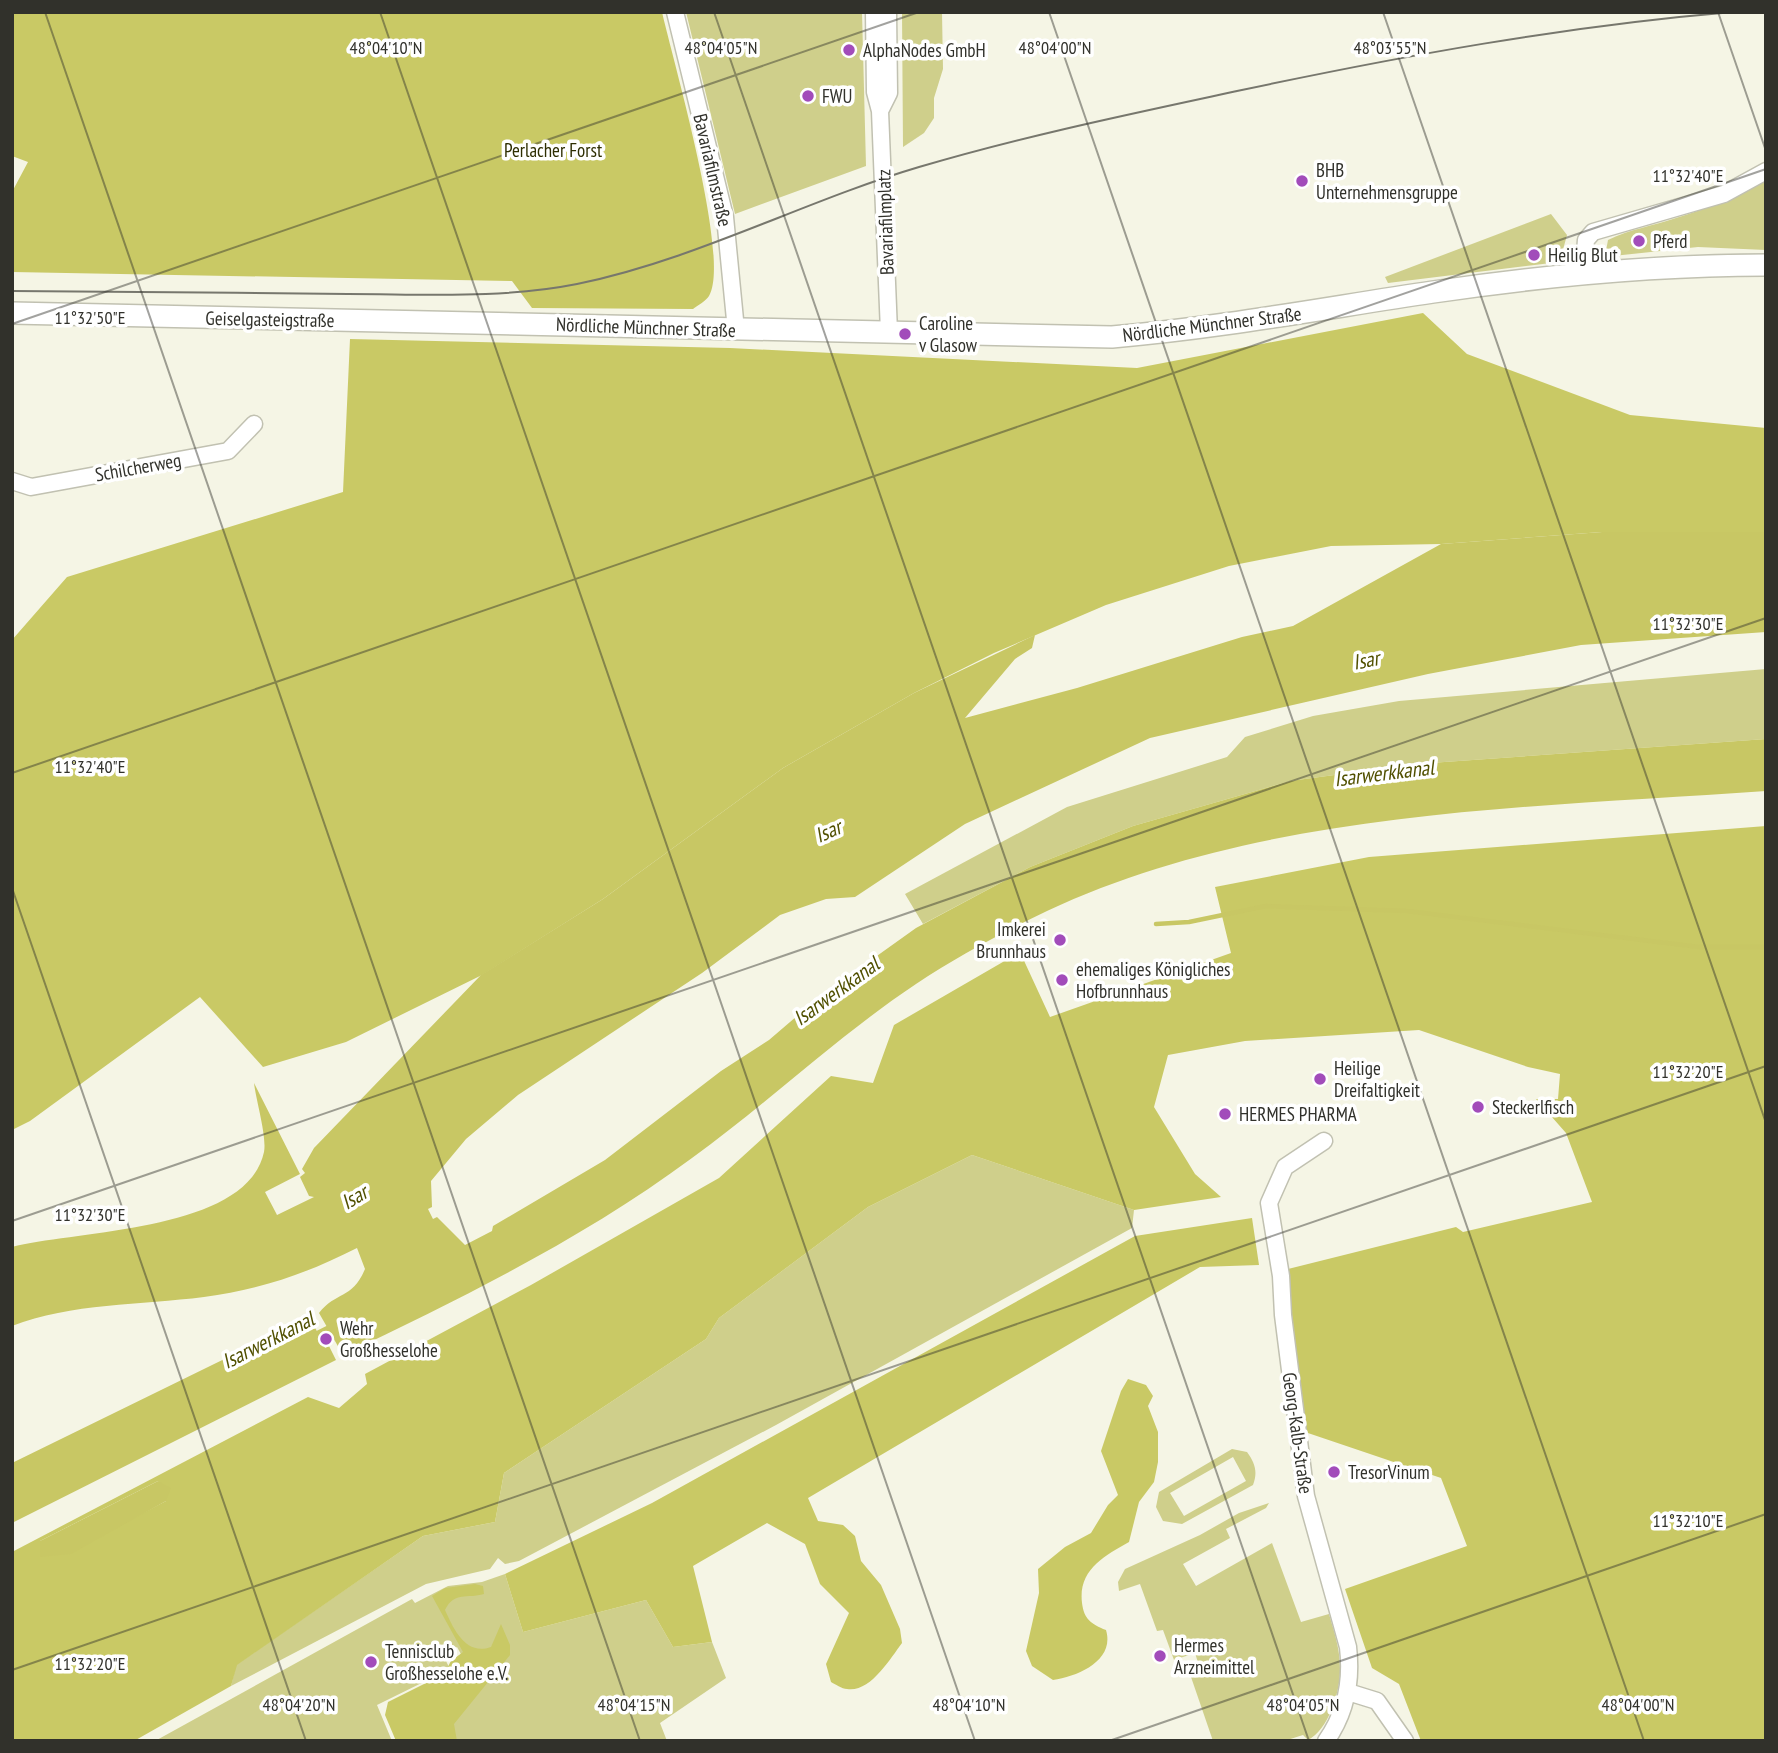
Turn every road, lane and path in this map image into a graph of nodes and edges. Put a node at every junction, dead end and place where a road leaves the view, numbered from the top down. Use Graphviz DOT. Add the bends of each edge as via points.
graph roads {
  1 [pos="675,12"];
  2 [pos="874,12"];
  3 [pos="888,12"];
  4 [pos="880,111"];
  5 [pos="1766,171"];
  6 [pos="1766,265"];
  7 [pos="1583,275"];
  8 [pos="12,313"];
  9 [pos="529,324"];
  10 [pos="736,330"];
  11 [pos="897,333"];
  12 [pos="254,424"];
  13 [pos="12,481"];
  14 [pos="1324,1140"];
  15 [pos="1348,1692"];
  16 [pos="1326,1741"];
  17 [pos="1405,1741"];
  1 -- 10 [label="street, Bavariafilmstraße" via="725,217"];
  2 -- 4 [label="street, Bavariafilmplatz" via="875,92"];
  3 -- 4 [label="street, Bavariafilmplatz" via="889,93"];
  4 -- 11 [label="street, Bavariafilmplatz"];
  5 -- 7 [label="street" via="1724,194 1593,232 1584,247"];
  6 -- 7 [label="main road, Nördliche Münchner Straße" via="1687,265"];
  7 -- 11 [label="main road, Nördliche Münchner Straße" via="1437,291 1150,334"];
  8 -- 9 [label="main road, Geiselgasteigstraße"];
  9 -- 10 [label="main road, Nördliche Münchner Straße"];
  10 -- 11 [label="main road, Nördliche Münchner Straße"];
  12 -- 13 [label="street, Schilcherweg" via="228,451 31,487"];
  14 -- 15 [label="street, Georg-Kalb-Straße" via="1285,1167 1269,1203 1306,1496 1348,1647"];
  15 -- 16 [label="street, Georg-Kalb-Straße"];
  15 -- 17 [label="street" via="1377,1701"];
}
